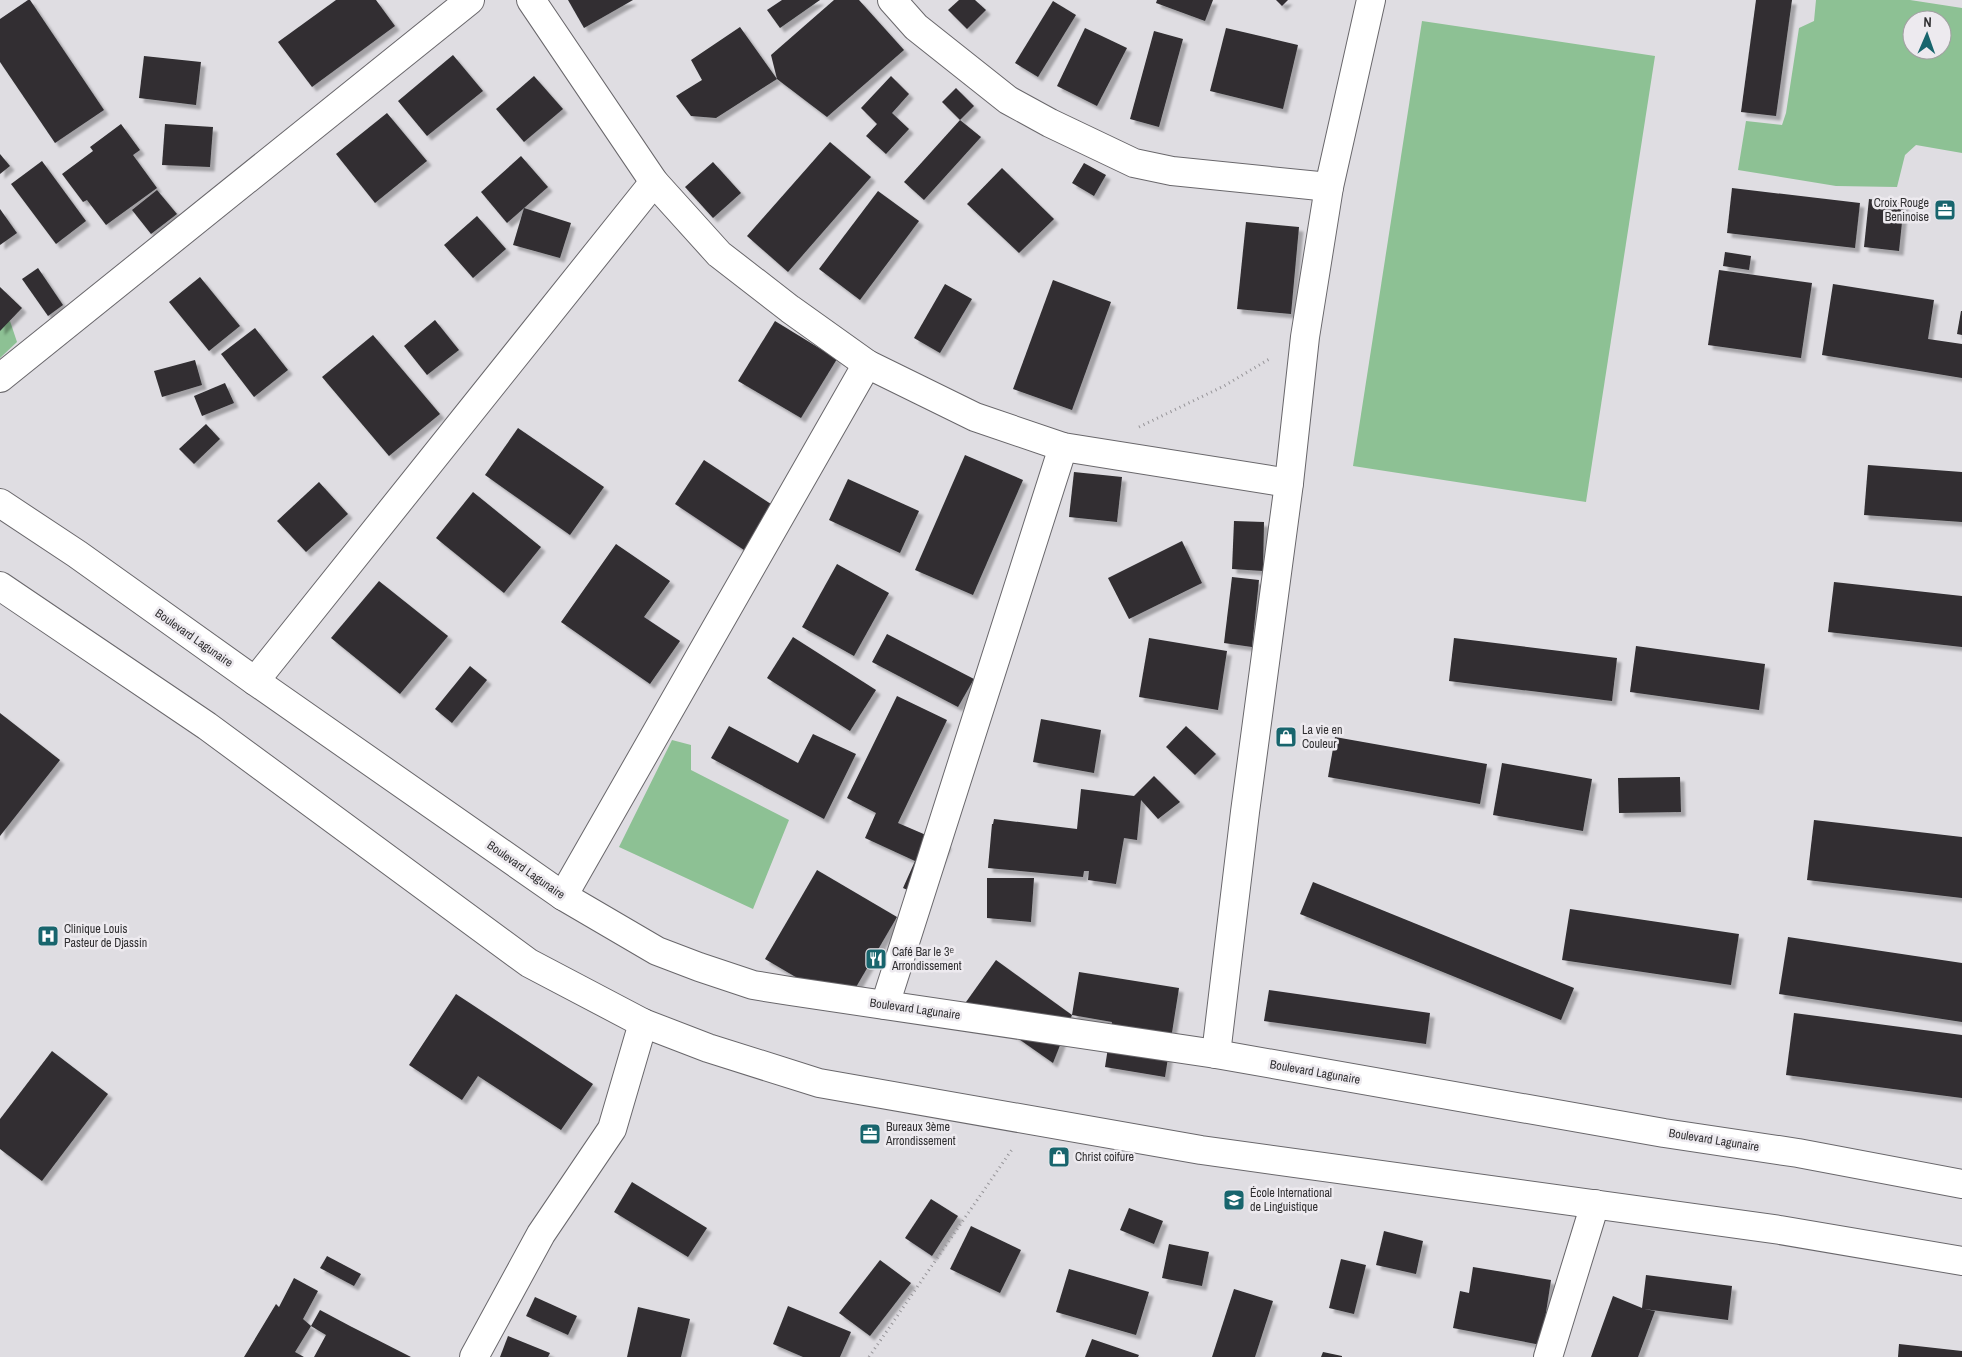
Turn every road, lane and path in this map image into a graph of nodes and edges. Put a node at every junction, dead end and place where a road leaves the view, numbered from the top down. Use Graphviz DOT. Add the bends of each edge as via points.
graph roads {
  1 [pos="470,0"];
  2 [pos="531,0"];
  3 [pos="892,0"];
  4 [pos="1371,0"];
  5 [pos="654,182"];
  6 [pos="1329,187"];
  7 [pos="1305,337"];
  8 [pos="867,364"];
  9 [pos="0,378"];
  10 [pos="1134,430"];
  11 [pos="1063,447"];
  12 [pos="1289,484"];
  13 [pos="0,503"];
  14 [pos="0,586"];
  15 [pos="255,681"];
  16 [pos="563,896"];
  17 [pos="885,1005"];
  18 [pos="643,1023"];
  19 [pos="1216,1054"];
  20 [pos="1032,1120"];
  21 [pos="1962,1184"];
  22 [pos="1595,1204"];
  23 [pos="1962,1261"];
  24 [pos="474,1357"];
  25 [pos="869,1357"];
  26 [pos="1548,1357"];
  1 -- 9 [label="street"];
  2 -- 5 [label="street"];
  3 -- 6 [label="street" via="916,27 1008,100 1134,163 1172,171"];
  4 -- 6 [label="street"];
  5 -- 8 [label="street" via="719,254"];
  5 -- 15 [label="street"];
  6 -- 7 [label="street"];
  7 -- 10 [label="path" via="1224,386"];
  7 -- 12 [label="street"];
  8 -- 11 [label="street" via="975,417"];
  8 -- 16 [label="street"];
  11 -- 12 [label="street"];
  11 -- 17 [label="street"];
  12 -- 19 [label="street"];
  13 -- 15 [label="street, Boulevard Lagunaire"];
  14 -- 18 [label="street" via="208,726 529,962"];
  15 -- 16 [label="street, Boulevard Lagunaire"];
  16 -- 17 [label="street, Boulevard Lagunaire" via="657,951 699,967 753,984"];
  17 -- 19 [label="street, Boulevard Lagunaire"];
  18 -- 20 [label="street" via="708,1048 819,1083"];
  18 -- 24 [label="street" via="612,1129 541,1234"];
  19 -- 21 [label="street, Boulevard Lagunaire"];
  20 -- 22 [label="street" via="1201,1150"];
  20 -- 25 [label="path"];
  22 -- 23 [label="street" via="1780,1230"];
  22 -- 26 [label="street"];
}
